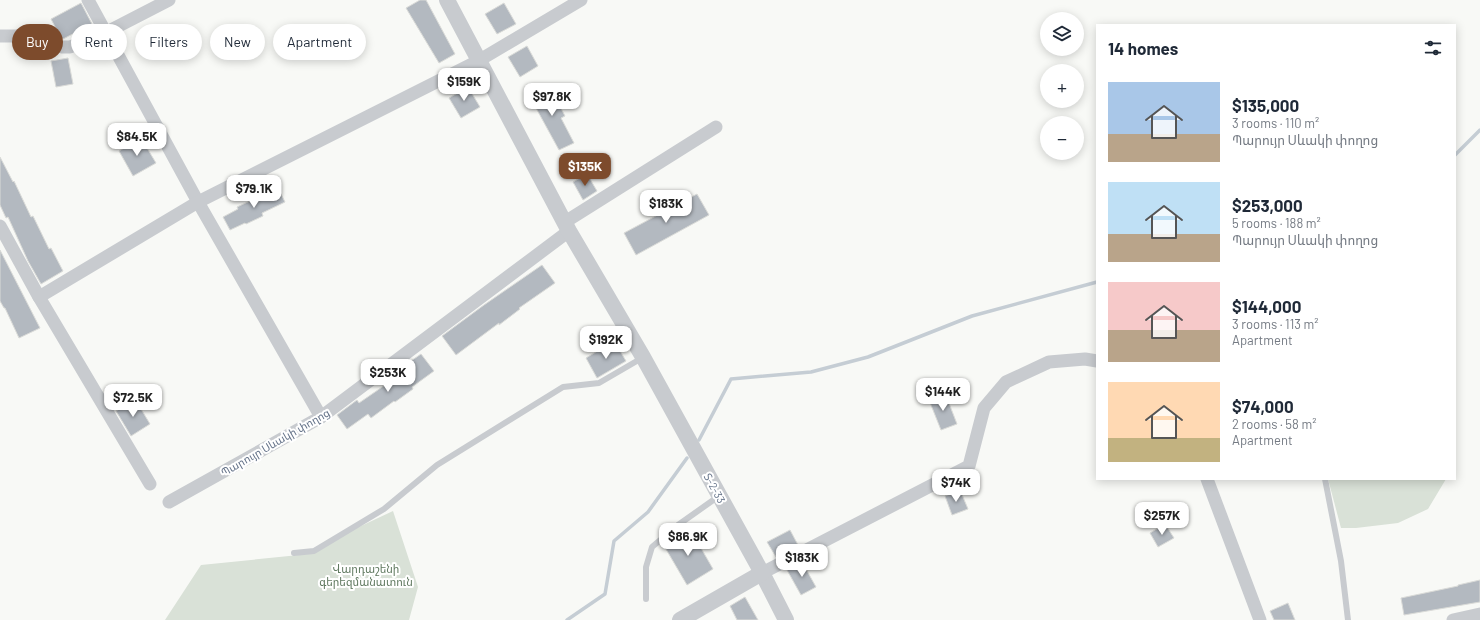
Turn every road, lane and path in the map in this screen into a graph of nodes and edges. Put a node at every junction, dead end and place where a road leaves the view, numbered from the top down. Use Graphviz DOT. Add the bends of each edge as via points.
graph roads {
  1 [pos="88,0"];
  2 [pos="169,0"];
  3 [pos="447,0"];
  4 [pos="581,0"];
  5 [pos="100,24"];
  6 [pos="122,24"];
  7 [pos="0,36"];
  8 [pos="71,47"];
  9 [pos="120,60"];
  10 [pos="478,61"];
  11 [pos="716,127"];
  12 [pos="198,202"];
  13 [pos="0,226"];
  14 [pos="567,226"];
  15 [pos="39,297"];
  16 [pos="643,357"];
  17 [pos="1096,361"];
  18 [pos="320,417"];
  19 [pos="1207,480"];
  20 [pos="1325,480"];
  21 [pos="150,484"];
  22 [pos="720,496"];
  23 [pos="169,502"];
  24 [pos="294,553"];
  25 [pos="762,573"];
  26 [pos="646,599"];
  27 [pos="1480,614"];
  28 [pos="680,620"];
  29 [pos="786,620"];
  30 [pos="1260,620"];
  31 [pos="1348,620"];
  32 [pos="1453,620"];
  1 -- 5 [label="street"];
  2 -- 6 [label="street"];
  3 -- 10 [label="street, Տ-2-33"];
  4 -- 10 [label="street"];
  7 -- 8 [label="street" via="18,36 62,47"];
  9 -- 12 [label="street"];
  10 -- 12 [label="street"];
  10 -- 14 [label="street, Տ-2-33"];
  11 -- 14 [label="street, Պարույր Սևակի փողոց"];
  12 -- 15 [label="street"];
  12 -- 18 [label="street"];
  13 -- 15 [label="street"];
  14 -- 16 [label="street, Տ-2-33"];
  14 -- 18 [label="street, Պարույր Սևակի փողոց"];
  15 -- 21 [label="street"];
  16 -- 22 [label="street, Տ-2-33 / Տ-2-33"];
  16 -- 24 [label="lane" via="599,383 562,387 437,465 378,513 314,551"];
  17 -- 25 [label="street" via="1085,359 1049,362 1006,382 984,408 969,466"];
  18 -- 23 [label="street, Պարույր Սևակի փողոց"];
  19 -- 30 [label="street"];
  20 -- 31 [label="lane" via="1341,561"];
  22 -- 25 [label="street, Տ-2-33 / Տ-2-33"];
  22 -- 26 [label="lane" via="678,524 652,547 646,567"];
  25 -- 28 [label="street"];
  25 -- 29 [label="street, Տ-2-33 / Տ-2-33"];
  27 -- 32 [label="street"];
}
